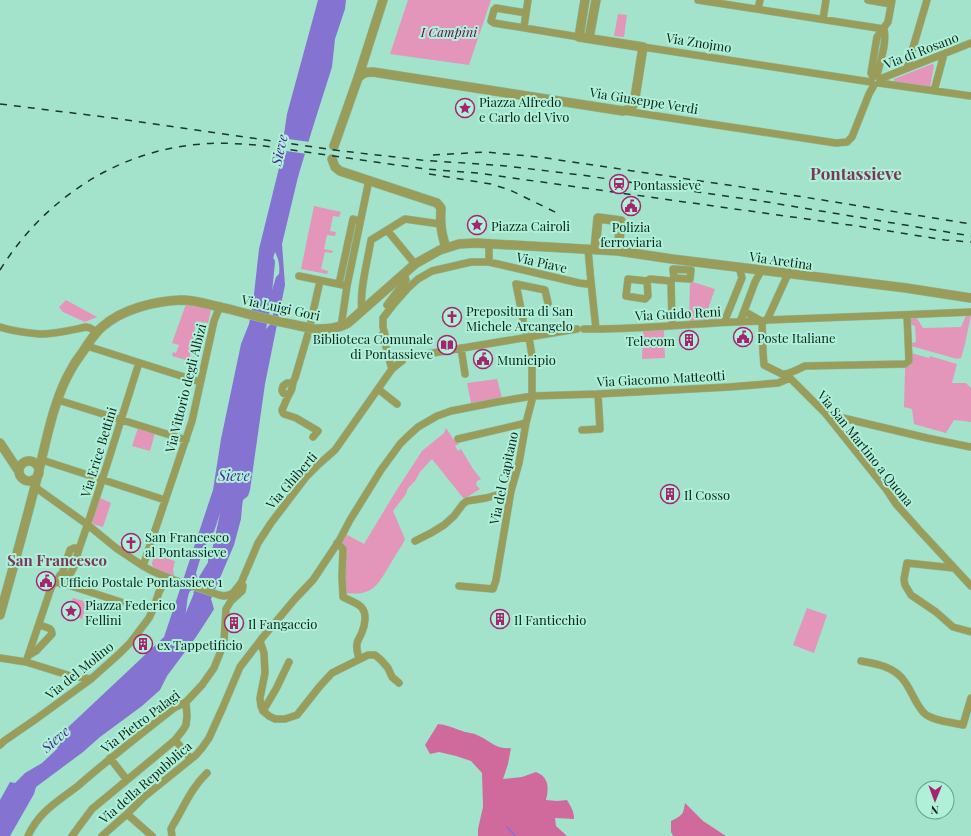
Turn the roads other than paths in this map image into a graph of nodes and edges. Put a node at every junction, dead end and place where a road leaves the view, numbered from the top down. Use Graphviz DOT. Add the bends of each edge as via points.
graph roads {
  1 [pos="383,0"];
  2 [pos="528,0"];
  3 [pos="585,0"];
  4 [pos="596,0"];
  5 [pos="698,0"];
  6 [pos="760,0"];
  7 [pos="826,0"];
  8 [pos="868,0"];
  9 [pos="927,0"];
  10 [pos="891,2"];
  11 [pos="758,9"];
  12 [pos="526,13"];
  13 [pos="823,19"];
  14 [pos="524,27"];
  15 [pos="884,29"];
  16 [pos="579,37"];
  17 [pos="589,38"];
  18 [pos="970,44"];
  19 [pos="643,46"];
  20 [pos="366,52"];
  21 [pos="944,54"];
  22 [pos="907,68"];
  23 [pos="373,72"];
  24 [pos="358,78"];
  25 [pos="875,80"];
  26 [pos="934,91"];
  27 [pos="971,96"];
  28 [pos="634,104"];
  29 [pos="623,111"];
  30 [pos="639,113"];
  31 [pos="334,146"];
  32 [pos="332,159"];
  33 [pos="369,180"];
  34 [pos="379,184"];
  35 [pos="367,190"];
  36 [pos="360,221"];
  37 [pos="440,224"];
  38 [pos="387,230"];
  39 [pos="489,243"];
  40 [pos="446,248"];
  41 [pos="592,249"];
  42 [pos="618,251"];
  43 [pos="489,262"];
  44 [pos="415,264"];
  45 [pos="739,267"];
  46 [pos="761,270"];
  47 [pos="404,274"];
  48 [pos="788,274"];
  49 [pos="299,276"];
  50 [pos="320,281"];
  51 [pos="591,282"];
  52 [pos="647,282"];
  53 [pos="339,284"];
  54 [pos="347,286"];
  55 [pos="971,298"];
  56 [pos="548,303"];
  57 [pos="223,308"];
  58 [pos="362,310"];
  59 [pos="744,311"];
  60 [pos="971,312"];
  61 [pos="907,315"];
  62 [pos="523,319"];
  63 [pos="764,320"];
  64 [pos="726,322"];
  65 [pos="740,322"];
  66 [pos="672,325"];
  67 [pos="0,327"];
  68 [pos="341,327"];
  69 [pos="596,328"];
  70 [pos="97,332"];
  71 [pos="527,336"];
  72 [pos="384,339"];
  73 [pos="87,346"];
  74 [pos="461,348"];
  75 [pos="405,359"];
  76 [pos="139,362"];
  77 [pos="392,369"];
  78 [pos="465,374"];
  79 [pos="787,376"];
  80 [pos="200,382"];
  81 [pos="378,389"];
  82 [pos="598,394"];
  83 [pos="532,396"];
  84 [pos="58,400"];
  85 [pos="397,404"];
  86 [pos="826,414"];
  87 [pos="121,419"];
  88 [pos="526,423"];
  89 [pos="582,430"];
  90 [pos="313,437"];
  91 [pos="458,439"];
  92 [pos="186,440"];
  93 [pos="46,441"];
  94 [pos="2,447"];
  95 [pos="971,447"];
  96 [pos="42,460"];
  97 [pos="28,461"];
  98 [pos="18,470"];
  99 [pos="39,471"];
  100 [pos="25,480"];
  101 [pos="102,480"];
  102 [pos="35,487"];
  103 [pos="511,491"];
  104 [pos="165,500"];
  105 [pos="30,506"];
  106 [pos="88,525"];
  107 [pos="339,541"];
  108 [pos="415,541"];
  109 [pos="143,566"];
  110 [pos="954,568"];
  111 [pos="170,578"];
  112 [pos="62,583"];
  113 [pos="241,583"];
  114 [pos="460,586"];
  115 [pos="971,586"];
  116 [pos="121,602"];
  117 [pos="0,615"];
  118 [pos="39,625"];
  119 [pos="971,632"];
  120 [pos="260,641"];
  121 [pos="0,658"];
  122 [pos="28,658"];
  123 [pos="359,659"];
  124 [pos="861,661"];
  125 [pos="289,662"];
  126 [pos="91,679"];
  127 [pos="399,683"];
  128 [pos="971,698"];
  129 [pos="186,702"];
  130 [pos="263,711"];
  131 [pos="175,740"];
  132 [pos="0,745"];
  133 [pos="110,758"];
  134 [pos="191,759"];
  135 [pos="207,773"];
  136 [pos="126,780"];
  137 [pos="127,814"];
  138 [pos="28,836"];
  139 [pos="72,836"];
  140 [pos="102,836"];
  141 [pos="152,836"];
  142 [pos="172,836"];
  1 -- 20 [label="street"];
  2 -- 12 [label="street"];
  3 -- 16 [label="street"];
  4 -- 17 [label="street"];
  5 -- 11 [label="street"];
  6 -- 11 [label="street"];
  7 -- 13 [label="street"];
  8 -- 10 [label="street"];
  9 -- 22 [label="street"];
  10 -- 15 [label="street, Via Giuseppe Verdi" via="888,22"];
  11 -- 13 [label="street"];
  12 -- 14 [label="street"];
  12 -- 14 [label="street, Via Znojmo" via="496,8 491,18 494,23"];
  13 -- 15 [label="street"];
  14 -- 16 [label="street, Via Znojmo"];
  15 -- 25 [label="street, Via Giuseppe Verdi" via="885,45"];
  16 -- 17 [label="street, Via Znojmo"];
  17 -- 19 [label="street, Via Znojmo"];
  18 -- 21 [label="street, Via di Rosano"];
  19 -- 25 [label="street, Via Znojmo"];
  19 -- 28 [label="street"];
  20 -- 23 [label="street" via="368,67"];
  20 -- 24 [label="street"];
  21 -- 22 [label="street, Via di Rosano"];
  21 -- 26 [label="street"];
  22 -- 25 [label="street, Via di Rosano"];
  23 -- 24 [label="street" via="366,72"];
  23 -- 29 [label="street, Via Giuseppe Verdi"];
  24 -- 31 [label="street"];
  25 -- 26 [label="street, Via Znojmo"];
  25 -- 30 [label="street, Via Giuseppe Verdi" via="852,137 842,143"];
  26 -- 27 [label="street, Via Znojmo"];
  28 -- 29 [label="street" via="630,109"];
  28 -- 30 [label="street" via="635,110"];
  29 -- 30 [label="street, Via Giuseppe Verdi"];
  32 -- 33 [label="street" via="340,171"];
  33 -- 34 [label="street"];
  33 -- 35 [label="street"];
  34 -- 35 [label="street"];
  34 -- 37 [label="street" via="437,203 441,208"];
  35 -- 36 [label="street"];
  36 -- 53 [label="street" via="353,219"];
  36 -- 54 [label="street"];
  37 -- 38 [label="street" via="405,219"];
  37 -- 40 [label="street"];
  38 -- 44 [label="street"];
  38 -- 58 [label="street" via="371,240"];
  39 -- 40 [label="street" via="459,244"];
  39 -- 41 [label="street, Via Aretina"];
  39 -- 43 [label="street"];
  40 -- 44 [label="street"];
  41 -- 42 [label="street, Via Aretina"];
  41 -- 42 [label="street" via="598,218 621,221"];
  41 -- 51 [label="street"];
  42 -- 45 [label="street, Via Aretina"];
  43 -- 51 [label="street, Via Piave" via="579,283"];
  43 -- 72 [label="street, Via Piave" via="471,262 432,271 418,279 383,318"];
  44 -- 47 [label="street"];
  45 -- 46 [label="street, Via Aretina"];
  45 -- 64 [label="street" via="742,278"];
  46 -- 48 [label="street, Via Aretina"];
  46 -- 59 [label="street"];
  47 -- 58 [label="street"];
  47 -- 72 [label="street" via="406,280 379,318"];
  48 -- 55 [label="street, Via Aretina"];
  48 -- 63 [label="street"];
  49 -- 50 [label="street"];
  50 -- 53 [label="street"];
  50 -- 90 [label="street" via="295,378 292,383 283,386 282,390 283,394 288,396 283,413 318,431"];
  51 -- 69 [label="street"];
  52 -- 66 [label="street" via="650,279 672,279"];
  53 -- 54 [label="street"];
  54 -- 68 [label="street"];
  56 -- 62 [label="street" via="545,290 516,284"];
  57 -- 68 [label="street, Via Luigi Gori" via="309,328 327,330"];
  57 -- 70 [label="street, Via Luigi Gori" via="189,300 164,302 135,308 121,314"];
  57 -- 80 [label="street, Via Vittorio degli Albizi" via="214,321"];
  58 -- 68 [label="street"];
  59 -- 63 [label="street"];
  59 -- 65 [label="street"];
  60 -- 61 [label="street, Via Guido Reni"];
  61 -- 63 [label="street, Via Guido Reni"];
  61 -- 79 [label="street, Via Giacomo Matteotti" via="907,363 805,366"];
  63 -- 65 [label="street, Via Guido Reni"];
  63 -- 79 [label="street, Via San Martino a Quona" via="764,365"];
  64 -- 65 [label="street, Via Guido Reni"];
  64 -- 66 [label="street, Via Guido Reni"];
  66 -- 69 [label="street, Via Guido Reni"];
  67 -- 70 [label="street" via="40,334 86,327"];
  69 -- 71 [label="street, Via Guido Reni"];
  70 -- 73 [label="street, Via Luigi Gori"];
  71 -- 74 [label="street, Via Guido Reni"];
  71 -- 83 [label="street, Via del Capitano" via="532,356"];
  72 -- 77 [label="street"];
  73 -- 76 [label="street"];
  73 -- 84 [label="street, Via Luigi Gori" via="71,368"];
  74 -- 75 [label="street, Via Guido Reni"];
  74 -- 78 [label="street"];
  75 -- 77 [label="street, Via Ghiberti"];
  76 -- 80 [label="street"];
  76 -- 87 [label="street, Via Erice Bettini"];
  77 -- 81 [label="street, Via Ghiberti"];
  79 -- 82 [label="street, Via Giacomo Matteotti" via="778,383"];
  79 -- 86 [label="street, Via San Martino a Quona"];
  80 -- 92 [label="street, Via Vittorio degli Albizi"];
  81 -- 85 [label="street"];
  81 -- 113 [label="street, Via Ghiberti" via="336,450 306,477 271,523 258,543"];
  82 -- 83 [label="street, Via Giacomo Matteotti"];
  82 -- 89 [label="street" via="600,429"];
  83 -- 88 [label="street, Via del Capitano"];
  83 -- 107 [label="street, Via Giacomo Matteotti" via="451,411 418,427 392,454"];
  84 -- 87 [label="street"];
  84 -- 93 [label="street, Via Luigi Gori"];
  86 -- 95 [label="street"];
  86 -- 110 [label="street, Via San Martino a Quona" via="896,504"];
  87 -- 92 [label="street"];
  87 -- 101 [label="street, Via Erice Bettini"];
  88 -- 91 [label="street"];
  88 -- 103 [label="street, Via del Capitano"];
  92 -- 104 [label="street, Via Vittorio degli Albizi"];
  93 -- 96 [label="street"];
  93 -- 97 [label="street" via="36,458"];
  94 -- 97 [label="street" via="12,458"];
  94 -- 98 [label="street"];
  96 -- 99 [label="street"];
  96 -- 101 [label="street"];
  97 -- 98 [label="street" via="22,463"];
  97 -- 99 [label="street" via="37,465"];
  98 -- 100 [label="street"];
  99 -- 100 [label="street" via="32,480"];
  99 -- 102 [label="street"];
  100 -- 102 [label="street"];
  100 -- 105 [label="street"];
  101 -- 104 [label="street"];
  101 -- 106 [label="street, Via Erice Bettini"];
  102 -- 105 [label="street"];
  102 -- 106 [label="street"];
  103 -- 108 [label="street" via="467,501 444,525"];
  103 -- 114 [label="street, Via del Capitano" via="494,589"];
  104 -- 109 [label="street, Via Vittorio degli Albizi"];
  105 -- 117 [label="street"];
  106 -- 109 [label="street"];
  106 -- 112 [label="street, Via Erice Bettini" via="72,573 65,575 68,582"];
  107 -- 120 [label="street, Via della Repubblica" via="313,580"];
  107 -- 123 [label="street" via="337,543 343,549 343,597 359,604 365,614 365,622 357,643"];
  109 -- 111 [label="street"];
  110 -- 115 [label="street, Via San Martino a Quona"];
  110 -- 119 [label="street" via="907,563 905,585 911,595 953,627"];
  111 -- 113 [label="street, Via Ghiberti" via="224,596 233,593"];
  111 -- 126 [label="street, Via del Molino" via="159,592 144,626 119,654"];
  112 -- 116 [label="street"];
  112 -- 118 [label="street, Via Erice Bettini" via="52,585"];
  113 -- 129 [label="street, Via Pietro Palagi" via="242,591 226,609 224,641 214,668"];
  118 -- 122 [label="street, Via Erice Bettini"];
  118 -- 122 [label="street" via="50,628 52,634"];
  120 -- 130 [label="street" via="264,653 265,673 260,698"];
  120 -- 134 [label="street, Via della Repubblica" via="240,666 209,738"];
  121 -- 122 [label="street"];
  122 -- 126 [label="street" via="71,676"];
  123 -- 127 [label="street" via="375,655"];
  123 -- 130 [label="street" via="332,673 297,715 275,719"];
  124 -- 128 [label="street" via="879,664 897,673 925,714 932,718 963,725"];
  125 -- 130 [label="street"];
  126 -- 132 [label="street, Via del Molino"];
  129 -- 131 [label="street" via="186,725"];
  129 -- 133 [label="street, Via Pietro Palagi" via="174,708"];
  131 -- 134 [label="street"];
  131 -- 136 [label="street"];
  133 -- 136 [label="street"];
  133 -- 138 [label="street, Via Pietro Palagi" via="48,808"];
  134 -- 137 [label="street, Via della Repubblica" via="144,796"];
  135 -- 142 [label="street" via="200,779 172,825"];
  136 -- 139 [label="street" via="92,809"];
  137 -- 140 [label="street, Via della Repubblica"];
  137 -- 141 [label="street"];
}
